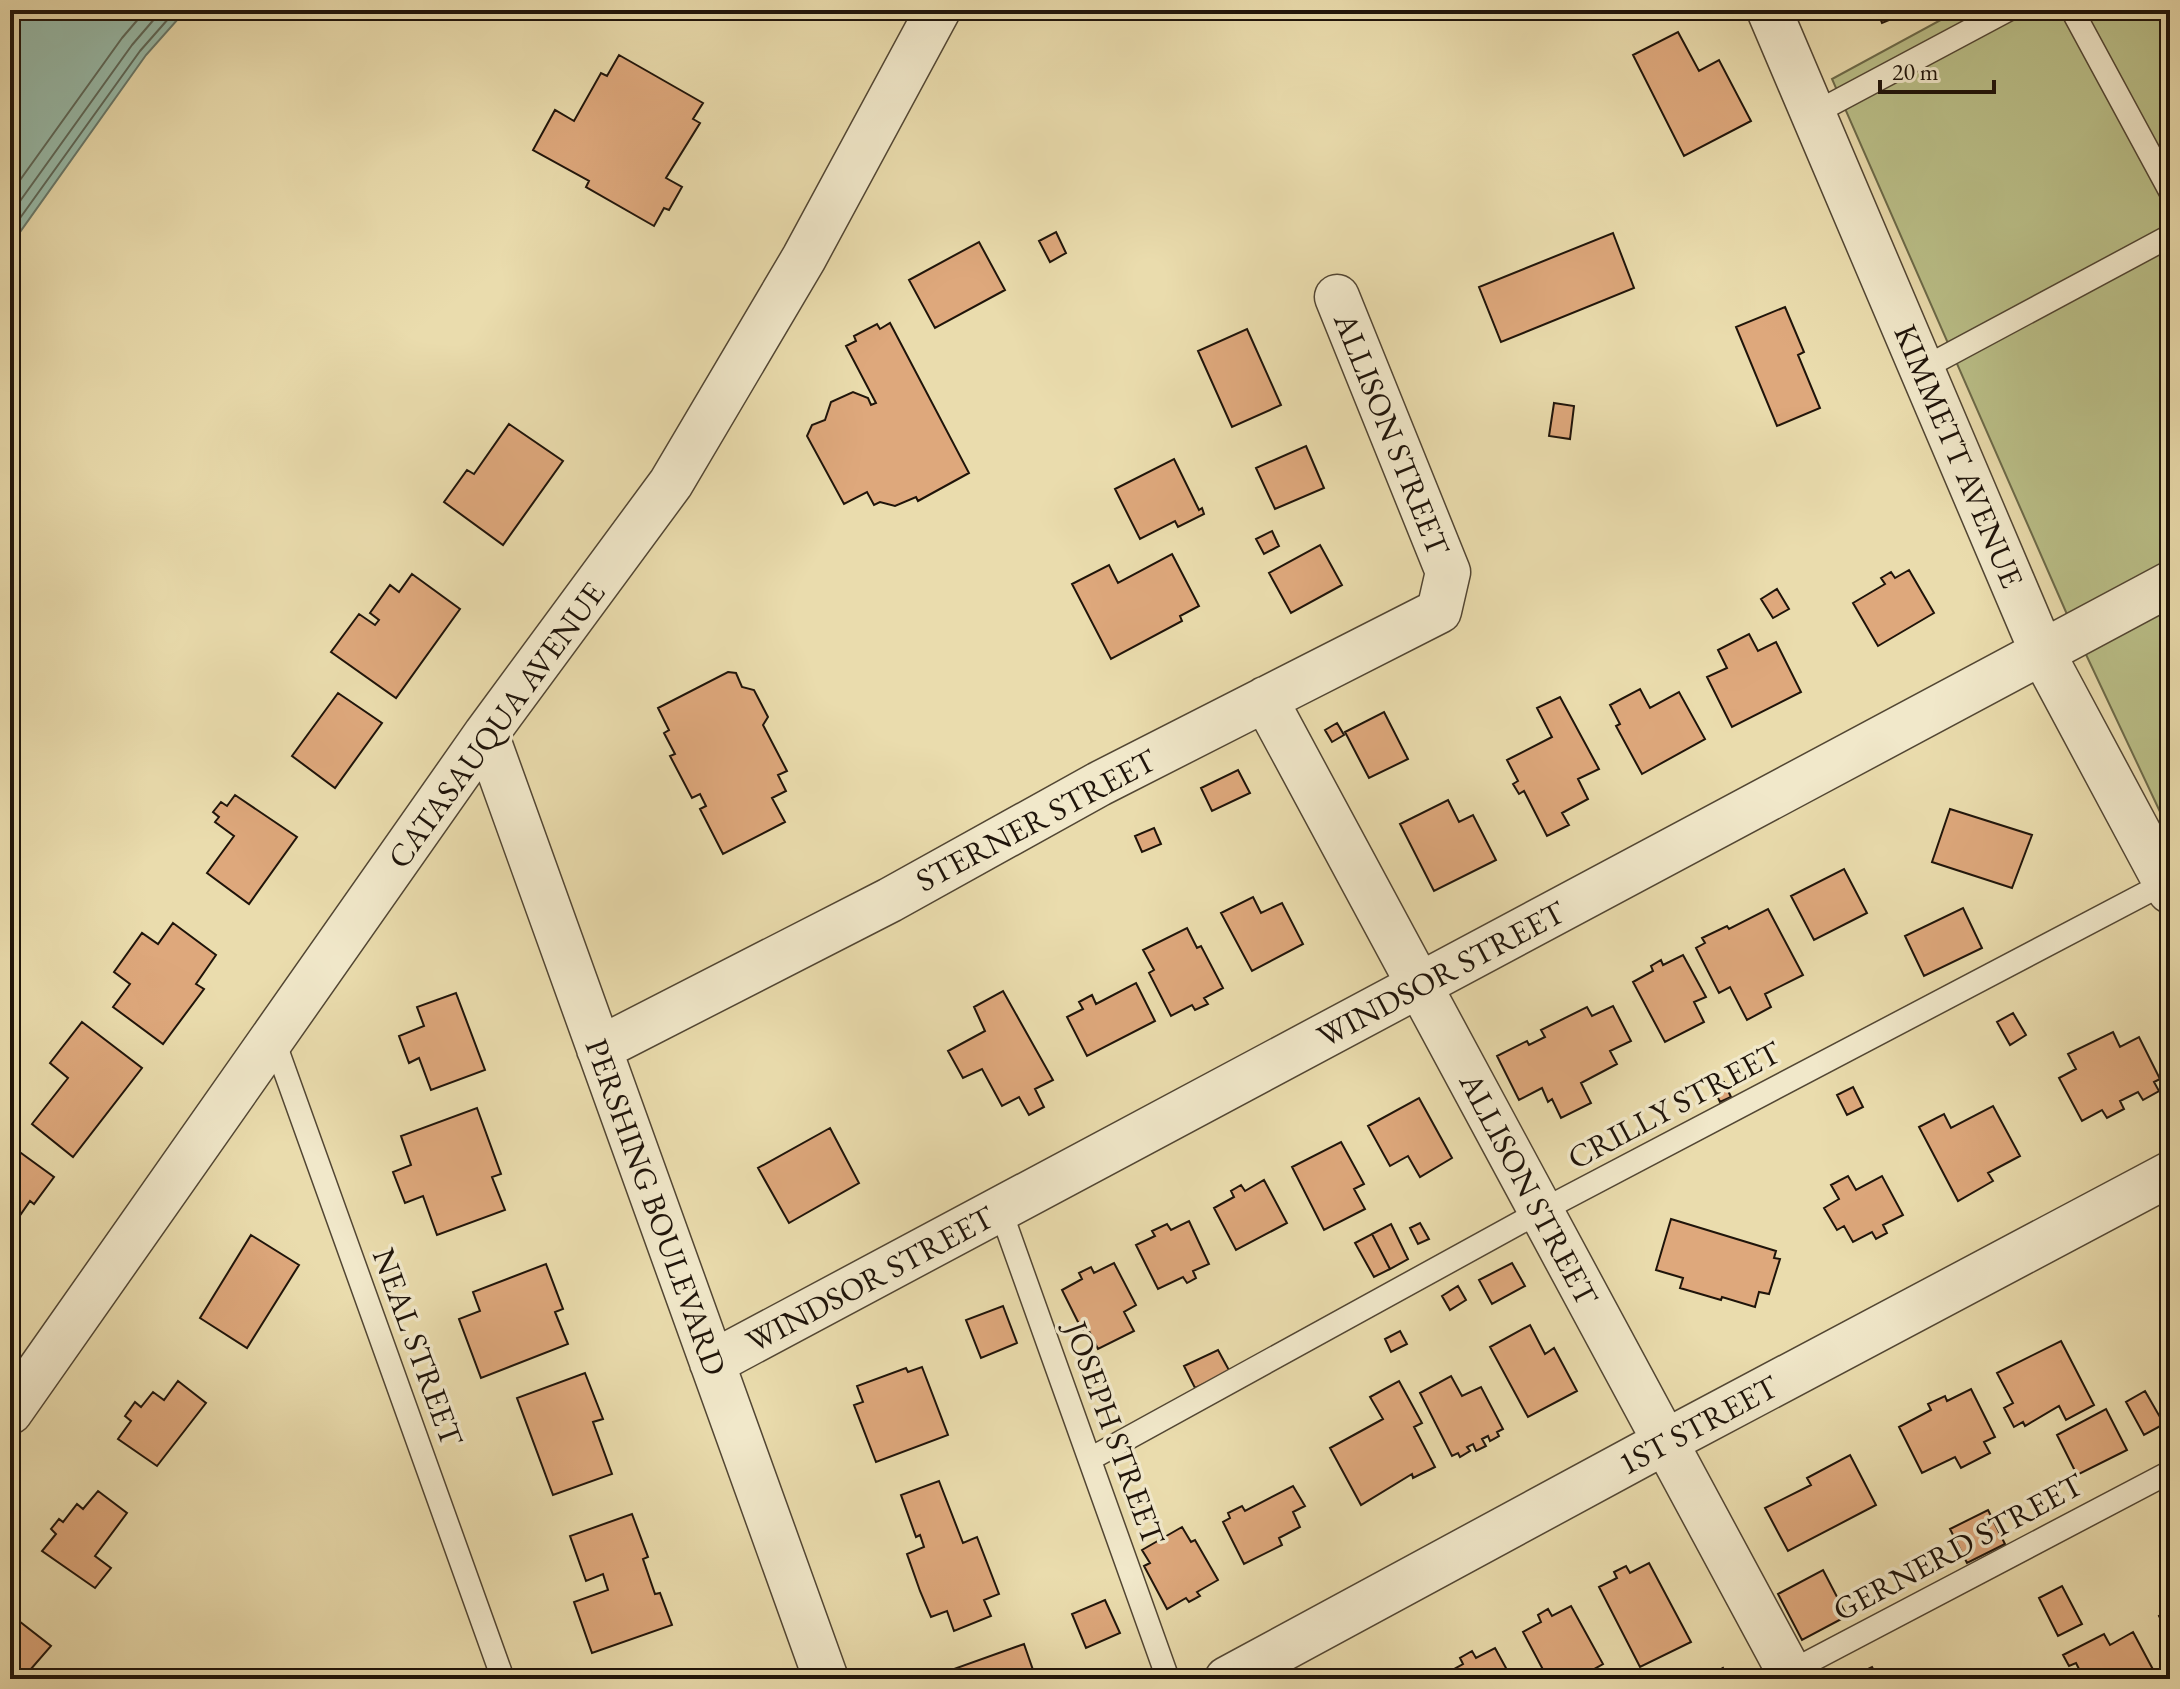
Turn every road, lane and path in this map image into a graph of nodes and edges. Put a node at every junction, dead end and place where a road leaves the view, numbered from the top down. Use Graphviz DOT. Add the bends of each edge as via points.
graph roads {
  1 [pos="938,10"];
  2 [pos="1769,10"];
  3 [pos="2008,10"];
  4 [pos="2072,10"];
  5 [pos="1813,114"];
  6 [pos="2170,191"];
  7 [pos="2170,236"];
  8 [pos="1337,297"];
  9 [pos="1922,369"];
  10 [pos="1448,572"];
  11 [pos="2170,584"];
  12 [pos="2043,654"];
  13 [pos="1265,699"];
  14 [pos="486,734"];
  15 [pos="2168,887"];
  16 [pos="1419,985"];
  17 [pos="273,1038"];
  18 [pos="599,1049"];
  19 [pos="2170,1174"];
  20 [pos="1000,1209"];
  21 [pos="1541,1211"];
  22 [pos="712,1363"];
  23 [pos="10,1412"];
  24 [pos="1665,1442"];
  25 [pos="1090,1459"];
  26 [pos="2170,1472"];
  27 [pos="1786,1677"];
  28 [pos="503,1679"];
  29 [pos="826,1679"];
  30 [pos="1168,1679"];
  31 [pos="1227,1679"];
  1 -- 14 [label="street, CATASAUQUA AVENUE" via="804,258 671,483"];
  2 -- 5 [label="street, KIMMETT AVENUE"];
  3 -- 5 [label="lane"];
  4 -- 6 [label="lane"];
  5 -- 9 [label="street, KIMMETT AVENUE"];
  7 -- 9 [label="lane"];
  8 -- 10 [label="street, ALLISON STREET"];
  9 -- 12 [label="street, KIMMETT AVENUE"];
  10 -- 13 [label="street, STERNER STREET" via="1439,611"];
  11 -- 12 [label="street, WINDSOR STREET"];
  12 -- 15 [label="street, KIMMETT AVENUE"];
  12 -- 16 [label="street, WINDSOR STREET"];
  13 -- 16 [label="street, ALLISON STREET"];
  13 -- 18 [label="street, STERNER STREET"];
  14 -- 17 [label="street, CATASAUQUA AVENUE"];
  14 -- 18 [label="street, PERSHING BOULEVARD"];
  15 -- 21 [label="lane, CRILLY STREET"];
  16 -- 20 [label="street, WINDSOR STREET"];
  16 -- 21 [label="street, ALLISON STREET"];
  17 -- 23 [label="street, CATASAUQUA AVENUE"];
  17 -- 28 [label="lane, NEAL STREET"];
  18 -- 22 [label="street, PERSHING BOULEVARD"];
  19 -- 24 [label="street, 1ST STREET"];
  20 -- 22 [label="street, WINDSOR STREET"];
  20 -- 25 [label="lane, JOSEPH STREET"];
  21 -- 24 [label="street, ALLISON STREET"];
  21 -- 25 [label="lane, CRILLY STREET"];
  22 -- 29 [label="street, PERSHING BOULEVARD"];
  24 -- 27 [label="street, ALLISON STREET"];
  24 -- 31 [label="street, 1ST STREET"];
  25 -- 30 [label="lane, JOSEPH STREET"];
  26 -- 27 [label="lane, GERNERD STREET"];
}
